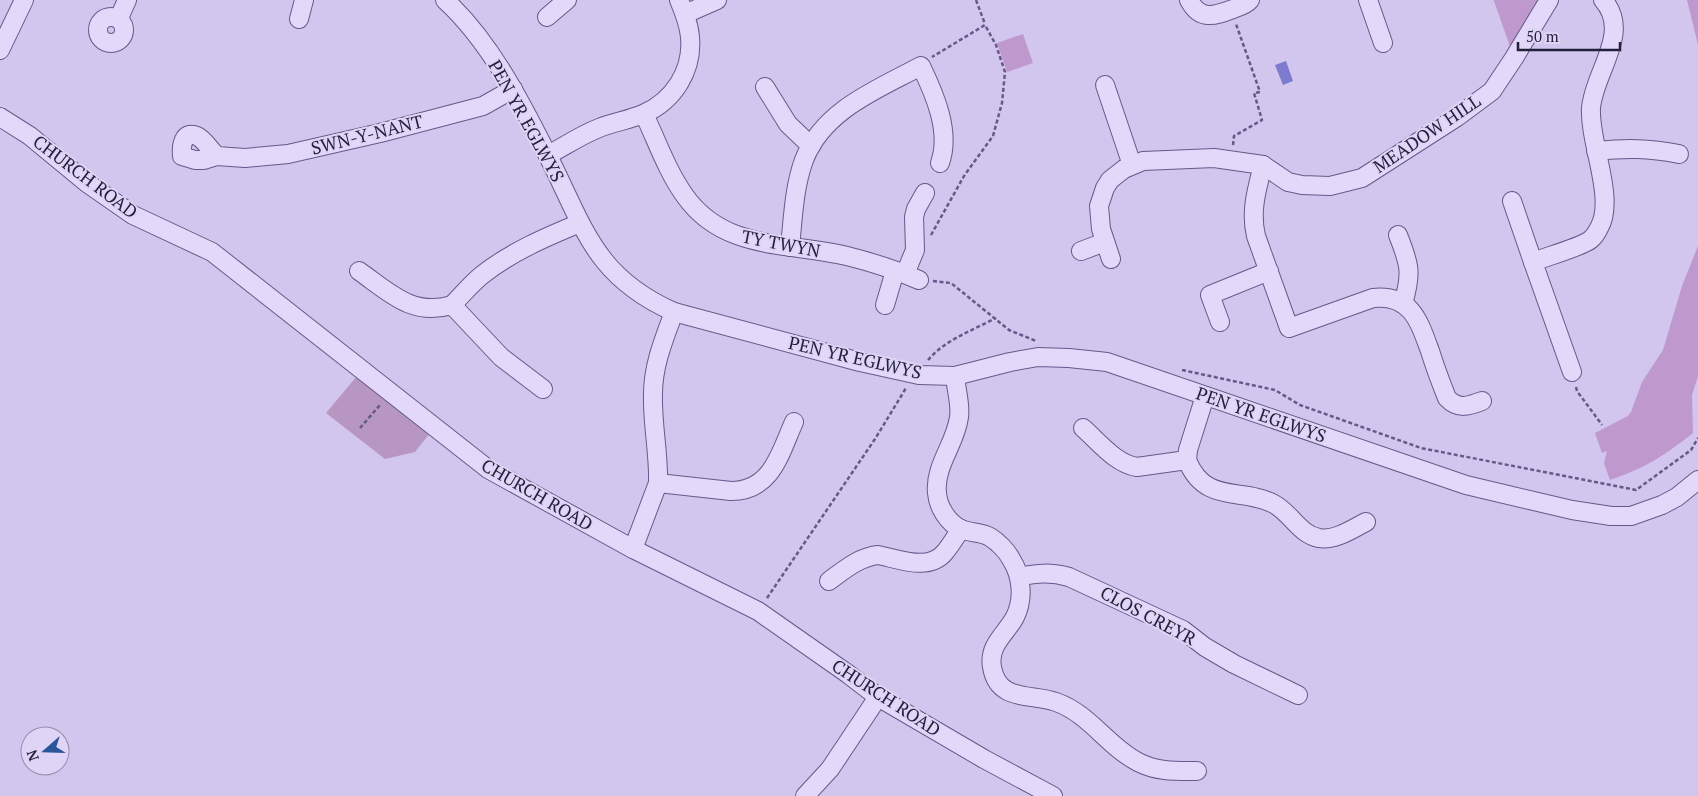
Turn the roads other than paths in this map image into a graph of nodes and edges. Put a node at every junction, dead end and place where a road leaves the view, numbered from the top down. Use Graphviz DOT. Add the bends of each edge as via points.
graph roads {
  1 [pos="24,0"];
  2 [pos="127,0"];
  3 [pos="304,0"];
  4 [pos="445,0"];
  5 [pos="567,0"];
  6 [pos="717,0"];
  7 [pos="1189,0"];
  8 [pos="1250,0"];
  9 [pos="1368,0"];
  10 [pos="1548,0"];
  11 [pos="1603,0"];
  12 [pos="682,7"];
  13 [pos="547,17"];
  14 [pos="119,18"];
  15 [pos="299,19"];
  16 [pos="1383,43"];
  17 [pos="0,50"];
  18 [pos="1105,85"];
  19 [pos="765,87"];
  20 [pos="513,90"];
  21 [pos="644,114"];
  22 [pos="0,117"];
  23 [pos="811,146"];
  24 [pos="1596,151"];
  25 [pos="1679,154"];
  26 [pos="548,155"];
  27 [pos="217,156"];
  28 [pos="940,163"];
  29 [pos="1132,165"];
  30 [pos="1263,165"];
  31 [pos="925,193"];
  32 [pos="1512,201"];
  33 [pos="580,222"];
  34 [pos="1398,235"];
  35 [pos="1105,242"];
  36 [pos="790,247"];
  37 [pos="1081,251"];
  38 [pos="1111,259"];
  39 [pos="1533,262"];
  40 [pos="359,271"];
  41 [pos="1269,271"];
  42 [pos="907,275"];
  43 [pos="452,304"];
  44 [pos="1403,304"];
  45 [pos="885,306"];
  46 [pos="674,312"];
  47 [pos="1220,322"];
  48 [pos="1572,372"];
  49 [pos="955,376"];
  50 [pos="543,388"];
  51 [pos="1204,396"];
  52 [pos="1482,401"];
  53 [pos="794,422"];
  54 [pos="1083,428"];
  55 [pos="1187,460"];
  56 [pos="1698,480"];
  57 [pos="658,483"];
  58 [pos="1366,522"];
  59 [pos="961,529"];
  60 [pos="633,549"];
  61 [pos="1019,577"];
  62 [pos="829,581"];
  63 [pos="1298,695"];
  64 [pos="878,697"];
  65 [pos="1197,771"];
  66 [pos="804,796"];
  67 [pos="1053,796"];
  1 -- 17 [label="street"];
  2 -- 14 [label="street"];
  3 -- 15 [label="street"];
  4 -- 20 [label="street, PEN YR EGLWYS" via="482,43"];
  5 -- 13 [label="street"];
  6 -- 12 [label="street"];
  7 -- 8 [label="street" via="1197,10 1209,16 1248,4"];
  9 -- 16 [label="street"];
  10 -- 30 [label="street, MEADOW HILL" via="1492,91 1362,178 1330,186 1302,185 1288,182"];
  11 -- 24 [label="street" via="1612,13 1615,27 1592,103 1591,129"];
  12 -- 21 [label="street" via="690,36 686,71 669,97"];
  18 -- 29 [label="street"];
  19 -- 23 [label="street" via="788,124"];
  20 -- 26 [label="street, PEN YR EGLWYS"];
  20 -- 27 [label="street, SWN-Y-NANT" via="483,106 298,152 245,158"];
  21 -- 26 [label="street" via="598,128"];
  21 -- 36 [label="street, TY TWYN" via="674,177 699,212 712,223 743,238"];
  22 -- 60 [label="street, CHURCH ROAD" via="133,215 212,252 488,470"];
  23 -- 28 [label="street" via="840,112 921,66 930,85 944,136"];
  23 -- 36 [label="street" via="798,185"];
  24 -- 25 [label="street" via="1630,148"];
  24 -- 39 [label="street" via="1605,204 1600,228 1589,241"];
  26 -- 33 [label="street, PEN YR EGLWYS"];
  29 -- 30 [label="street" via="1155,160 1230,159"];
  29 -- 35 [label="street" via="1110,180 1101,196 1099,215"];
  30 -- 41 [label="street" via="1253,205 1253,221"];
  31 -- 42 [label="street" via="914,217 921,245"];
  32 -- 39 [label="street"];
  33 -- 43 [label="street" via="501,261"];
  33 -- 46 [label="street, PEN YR EGLWYS" via="598,254 620,279 646,298"];
  34 -- 44 [label="street" via="1407,259 1409,282"];
  35 -- 37 [label="street"];
  35 -- 38 [label="street"];
  36 -- 42 [label="street, TY TWYN" via="846,256"];
  39 -- 48 [label="street"];
  40 -- 43 [label="street" via="413,306 437,308"];
  41 -- 44 [label="street" via="1289,328 1373,298 1388,298"];
  41 -- 47 [label="street" via="1210,294"];
  42 -- 45 [label="street"];
  43 -- 50 [label="street" via="502,357"];
  44 -- 52 [label="street" via="1419,322 1447,398 1454,405 1464,407"];
  46 -- 49 [label="street, PEN YR EGLWYS" via="860,362 915,374"];
  46 -- 57 [label="street" via="653,384"];
  49 -- 51 [label="street, PEN YR EGLWYS" via="1038,357 1069,358 1107,362"];
  49 -- 59 [label="street" via="959,416 938,475 936,492 946,517"];
  51 -- 55 [label="street"];
  51 -- 56 [label="street, PEN YR EGLWYS" via="1466,485 1572,510 1631,516 1677,497"];
  53 -- 57 [label="street" via="769,474 756,486 732,491"];
  54 -- 55 [label="street" via="1119,460 1131,466"];
  55 -- 58 [label="street" via="1197,477 1216,491 1274,504 1311,536 1329,538"];
  57 -- 60 [label="street"];
  59 -- 61 [label="street" via="997,542 1010,557"];
  59 -- 62 [label="street" via="945,552 934,560 921,563 871,556"];
  60 -- 64 [label="street, CHURCH ROAD" via="758,611"];
  61 -- 63 [label="street, CLOS CREYR" via="1055,573 1078,581 1183,630 1234,664"];
  61 -- 65 [label="street" via="1020,595 1015,616 994,645 992,653 992,669 999,683 1017,696 1054,701 1074,710 1138,762 1167,771"];
  64 -- 66 [label="street" via="830,768"];
  64 -- 67 [label="street, CHURCH ROAD"];
}
